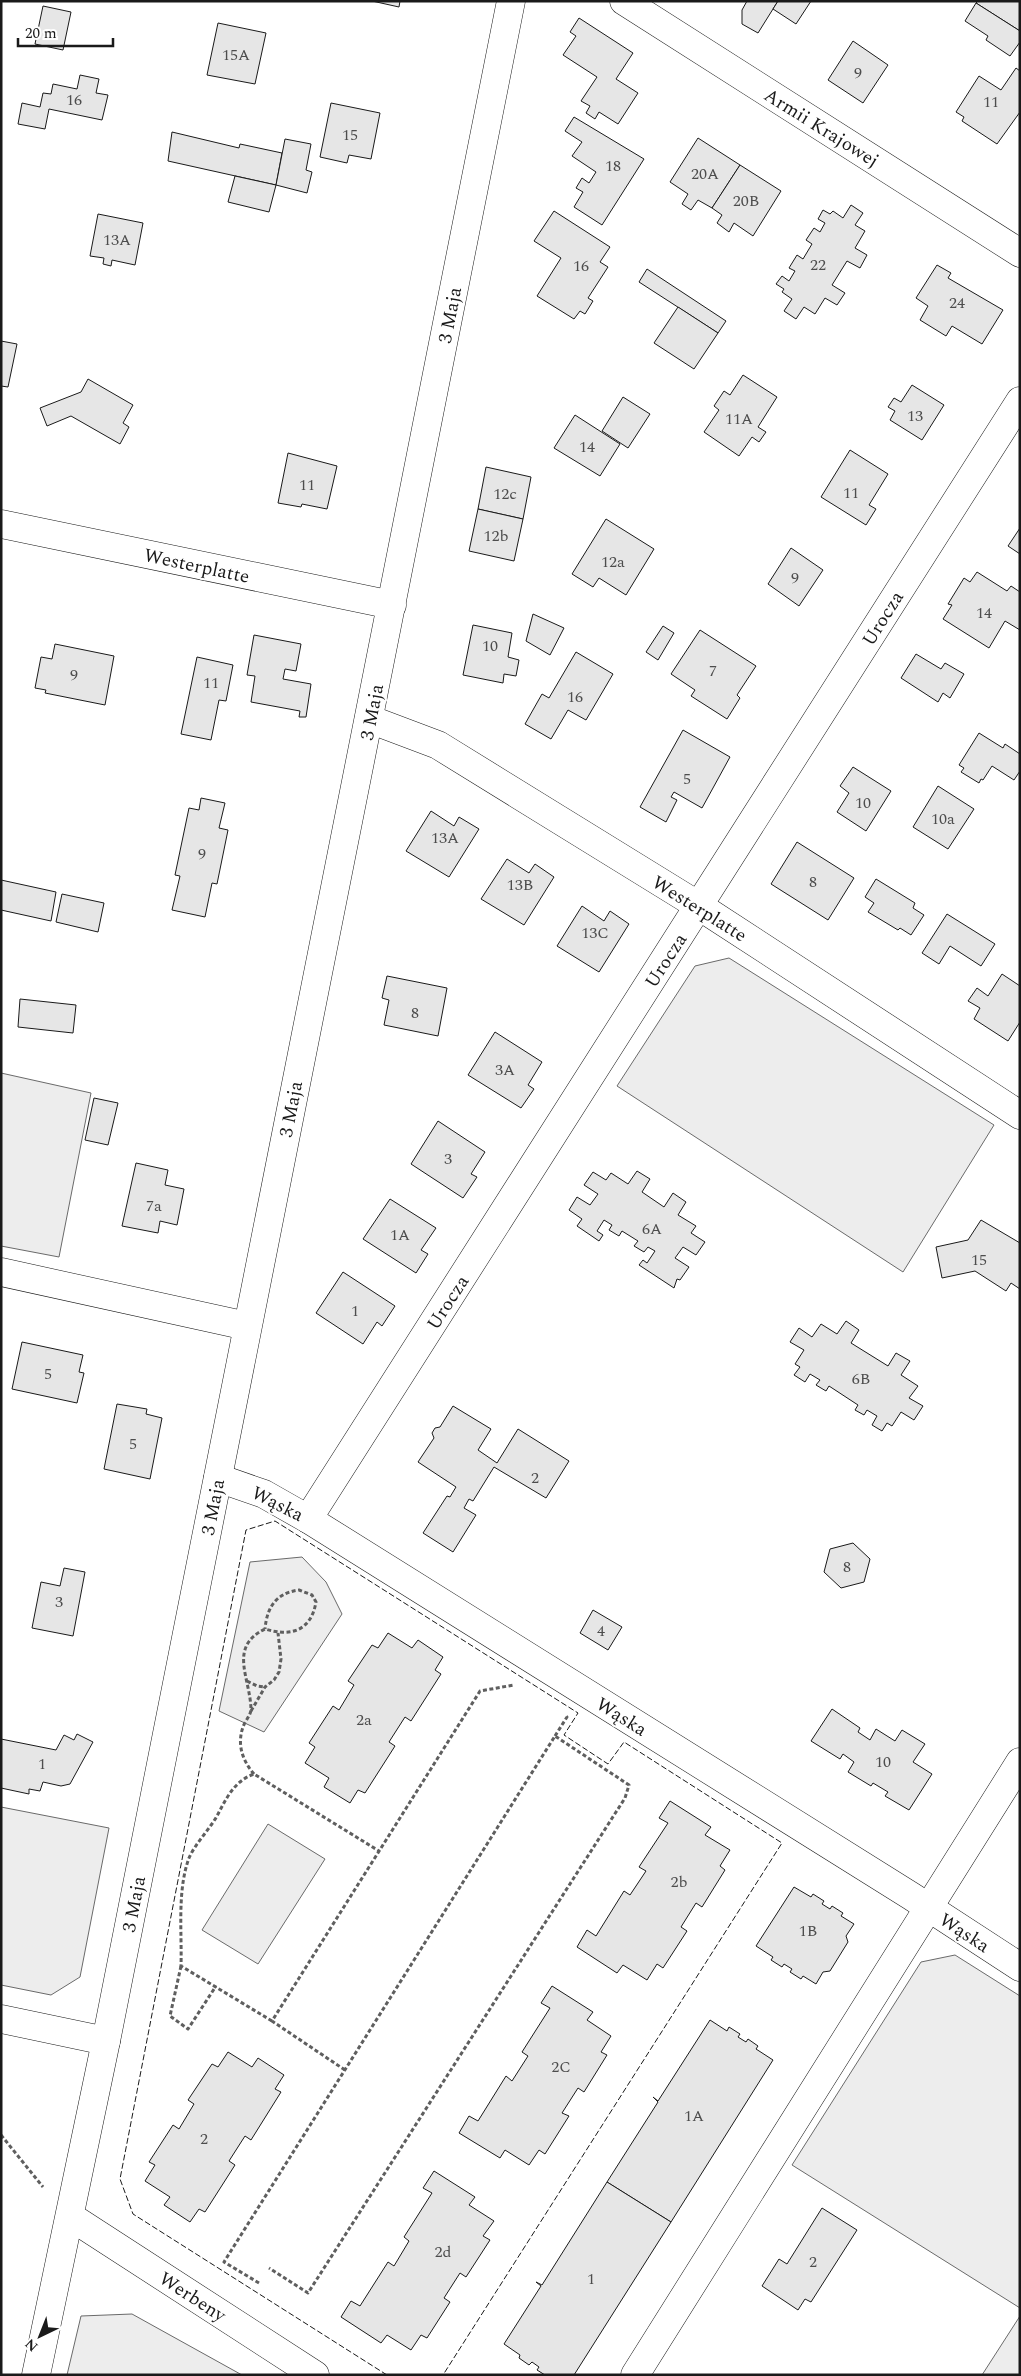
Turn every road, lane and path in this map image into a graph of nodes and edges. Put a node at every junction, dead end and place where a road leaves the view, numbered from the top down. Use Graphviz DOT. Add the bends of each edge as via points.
graph roads {
  1 [pos="511,1"];
  2 [pos="624,1"];
  3 [pos="1020,253"];
  4 [pos="1020,401"];
  5 [pos="1,524"];
  6 [pos="392,605"];
  7 [pos="369,719"];
  8 [pos="699,906"];
  9 [pos="1020,1115"];
  10 [pos="1,1272"];
  11 [pos="247,1326"];
  12 [pos="218,1478"];
  13 [pos="308,1519"];
  14 [pos="265,1629"];
  15 [pos="278,1633"];
  16 [pos="247,1681"];
  17 [pos="516,1684"];
  18 [pos="265,1687"];
  19 [pos="251,1711"];
  20 [pos="560,1712"];
  21 [pos="555,1736"];
  22 [pos="1020,1762"];
  23 [pos="254,1774"];
  24 [pos="379,1851"];
  25 [pos="927,1908"];
  26 [pos="181,1966"];
  27 [pos="1020,1967"];
  28 [pos="216,1986"];
  29 [pos="1,2019"];
  30 [pos="272,2021"];
  31 [pos="106,2041"];
  32 [pos="345,2070"];
  33 [pos="1,2135"];
  34 [pos="70,2217"];
  35 [pos="269,2268"];
  36 [pos="259,2283"];
  37 [pos="36,2375"];
  38 [pos="315,2375"];
  39 [pos="635,2375"];
  1 -- 6 [label="street, 3 Maja"];
  2 -- 3 [label="street, Armii Krajowej"];
  4 -- 8 [label="street, Urocza"];
  5 -- 6 [label="street, Westerplatte"];
  6 -- 7 [label="street, 3 Maja"];
  7 -- 8 [label="street, Westerplatte" via="438,745"];
  7 -- 11 [label="street, 3 Maja"];
  8 -- 9 [label="street, Westerplatte"];
  8 -- 13 [label="street, Urocza"];
  10 -- 11 [label="street"];
  11 -- 12 [label="street, 3 Maja"];
  12 -- 13 [label="street, Wąska" via="264,1494"];
  12 -- 31 [label="street, 3 Maja"];
  13 -- 25 [label="street, Wąska"];
  14 -- 15 [label="path"];
  14 -- 15 [label="path" via="267,1613 282,1595 299,1590 312,1595 316,1602 311,1619 298,1631"];
  14 -- 16 [label="path" via="252,1636 245,1647"];
  15 -- 18 [label="path" via="279,1672"];
  16 -- 18 [label="path"];
  16 -- 19 [label="path"];
  17 -- 24 [label="path" via="480,1691"];
  18 -- 19 [label="path"];
  19 -- 23 [label="path" via="243,1728 240,1747 245,1764"];
  20 -- 21 [label="path" via="567,1717"];
  21 -- 32 [label="path"];
  21 -- 35 [label="path" via="628,1785 625,1798 308,2293"];
  22 -- 25 [label="street"];
  23 -- 24 [label="path"];
  23 -- 26 [label="path" via="246,1776 228,1794 190,1857 182,1887"];
  24 -- 30 [label="path"];
  25 -- 27 [label="street, Wąska"];
  25 -- 39 [label="street"];
  26 -- 28 [label="path"];
  26 -- 28 [label="path" via="170,2016 188,2029"];
  28 -- 30 [label="path"];
  29 -- 31 [label="street"];
  30 -- 32 [label="path"];
  31 -- 34 [label="street, 3 Maja"];
  32 -- 36 [label="path" via="224,2262"];
  33 -- 34 [label="path"];
  34 -- 37 [label="street, 3 Maja"];
  34 -- 38 [label="street, Werbeny"];
}
